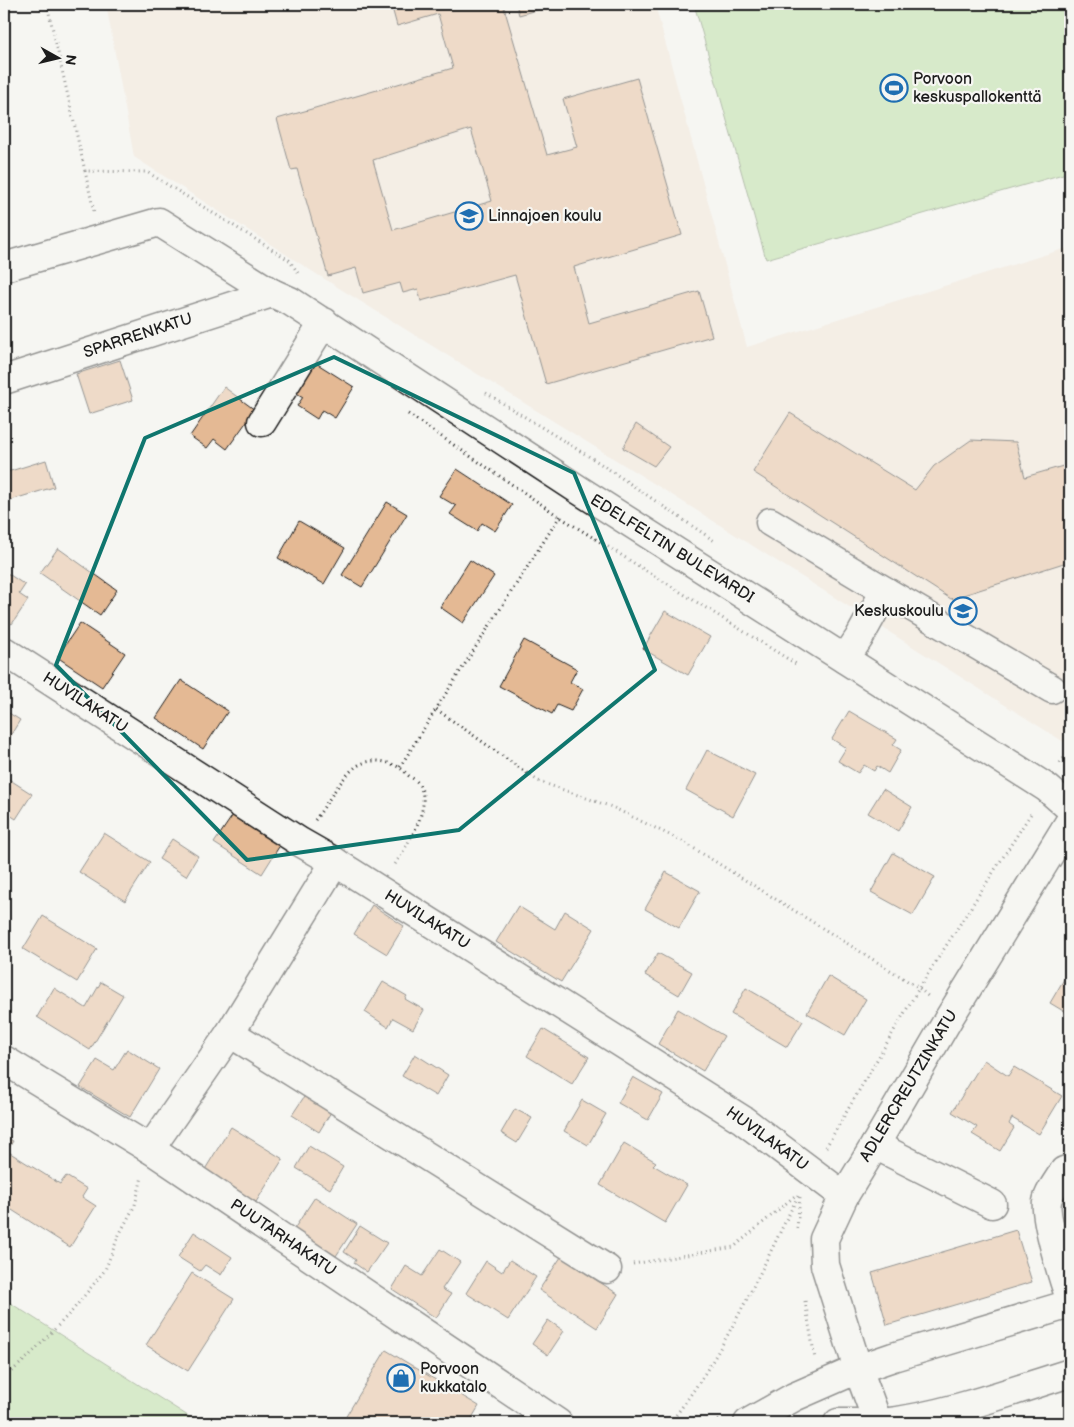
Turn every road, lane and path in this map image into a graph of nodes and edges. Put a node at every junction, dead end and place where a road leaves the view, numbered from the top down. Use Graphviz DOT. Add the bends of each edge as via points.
graph roads {
  1 [pos="47,4"];
  2 [pos="85,171"];
  3 [pos="101,239"];
  4 [pos="4,267"];
  5 [pos="299,274"];
  6 [pos="272,293"];
  7 [pos="324,322"];
  8 [pos="4,380"];
  9 [pos="262,422"];
  10 [pos="598,462"];
  11 [pos="579,490"];
  12 [pos="770,522"];
  13 [pos="885,591"];
  14 [pos="4,651"];
  15 [pos="845,659"];
  16 [pos="16,669"];
  17 [pos="1052,689"];
  18 [pos="436,709"];
  19 [pos="1070,750"];
  20 [pos="400,768"];
  21 [pos="1047,788"];
  22 [pos="1070,808"];
  23 [pos="1070,821"];
  24 [pos="300,842"];
  25 [pos="335,862"];
  26 [pos="380,891"];
  27 [pos="919,988"];
  28 [pos="949,1018"];
  29 [pos="230,1033"];
  30 [pos="4,1060"];
  31 [pos="875,1145"];
  32 [pos="150,1149"];
  33 [pos="1070,1169"];
  34 [pos="806,1182"];
  35 [pos="844,1196"];
  36 [pos="992,1204"];
  37 [pos="607,1269"];
  38 [pos="1070,1298"];
  39 [pos="1070,1304"];
  40 [pos="858,1369"];
  41 [pos="1070,1373"];
  42 [pos="4,1378"];
  43 [pos="558,1423"];
  44 [pos="670,1423"];
  45 [pos="748,1423"];
  46 [pos="838,1423"];
  47 [pos="856,1423"];
  48 [pos="878,1423"];
  49 [pos="883,1423"];
  1 -- 2 [label="path"];
  2 -- 3 [label="path"];
  2 -- 5 [label="path" via="147,172 289,260"];
  3 -- 4 [label="street, EDELFELTIN BULEVARDI"];
  3 -- 6 [label="street, EDELFELTIN BULEVARDI" via="159,222"];
  6 -- 7 [label="street, EDELFELTIN BULEVARDI"];
  6 -- 8 [label="street, SPARRENKATU"];
  7 -- 9 [label="street"];
  7 -- 11 [label="street, EDELFELTIN BULEVARDI"];
  10 -- 11 [label="path"];
  11 -- 15 [label="street, EDELFELTIN BULEVARDI"];
  11 -- 18 [label="path"];
  12 -- 13 [label="street"];
  13 -- 15 [label="street"];
  13 -- 17 [label="street"];
  14 -- 16 [label="street, HUVILAKATU"];
  15 -- 21 [label="street, EDELFELTIN BULEVARDI"];
  16 -- 24 [label="street, HUVILAKATU"];
  18 -- 20 [label="path"];
  18 -- 27 [label="path" via="538,781 612,806 682,840"];
  19 -- 21 [label="path"];
  20 -- 24 [label="path" via="386,761 358,765"];
  20 -- 26 [label="path" via="418,784 424,798 422,814"];
  21 -- 22 [label="street, EDELFELTIN BULEVARDI"];
  21 -- 27 [label="path"];
  23 -- 28 [label="street, ADLERCREUTZINKATU"];
  24 -- 25 [label="street, HUVILAKATU"];
  25 -- 26 [label="street, HUVILAKATU"];
  25 -- 29 [label="street"];
  26 -- 34 [label="street, HUVILAKATU" via="744,1120"];
  27 -- 28 [label="path"];
  27 -- 34 [label="path"];
  28 -- 31 [label="street, ADLERCREUTZINKATU"];
  29 -- 32 [label="street"];
  29 -- 37 [label="street"];
  30 -- 32 [label="street, PUUTARHAKATU"];
  31 -- 35 [label="street, ADLERCREUTZINKATU"];
  31 -- 36 [label="street"];
  32 -- 42 [label="path" via="135,1205 105,1270 72,1311"];
  32 -- 43 [label="street, PUUTARHAKATU"];
  33 -- 38 [label="street" via="1064,1171 1047,1202 1049,1222"];
  34 -- 35 [label="street, HUVILAKATU"];
  34 -- 37 [label="path" via="734,1247"];
  34 -- 44 [label="path" via="732,1329 694,1393"];
  35 -- 40 [label="street, ADLERCREUTZINKATU" via="824,1239 825,1265"];
  39 -- 40 [label="street"];
  40 -- 45 [label="street" via="794,1397"];
  40 -- 48 [label="street, ADLERCREUTZINKATU"];
  41 -- 49 [label="street" via="964,1407 913,1420"];
  46 -- 47 [label="street"];
}
